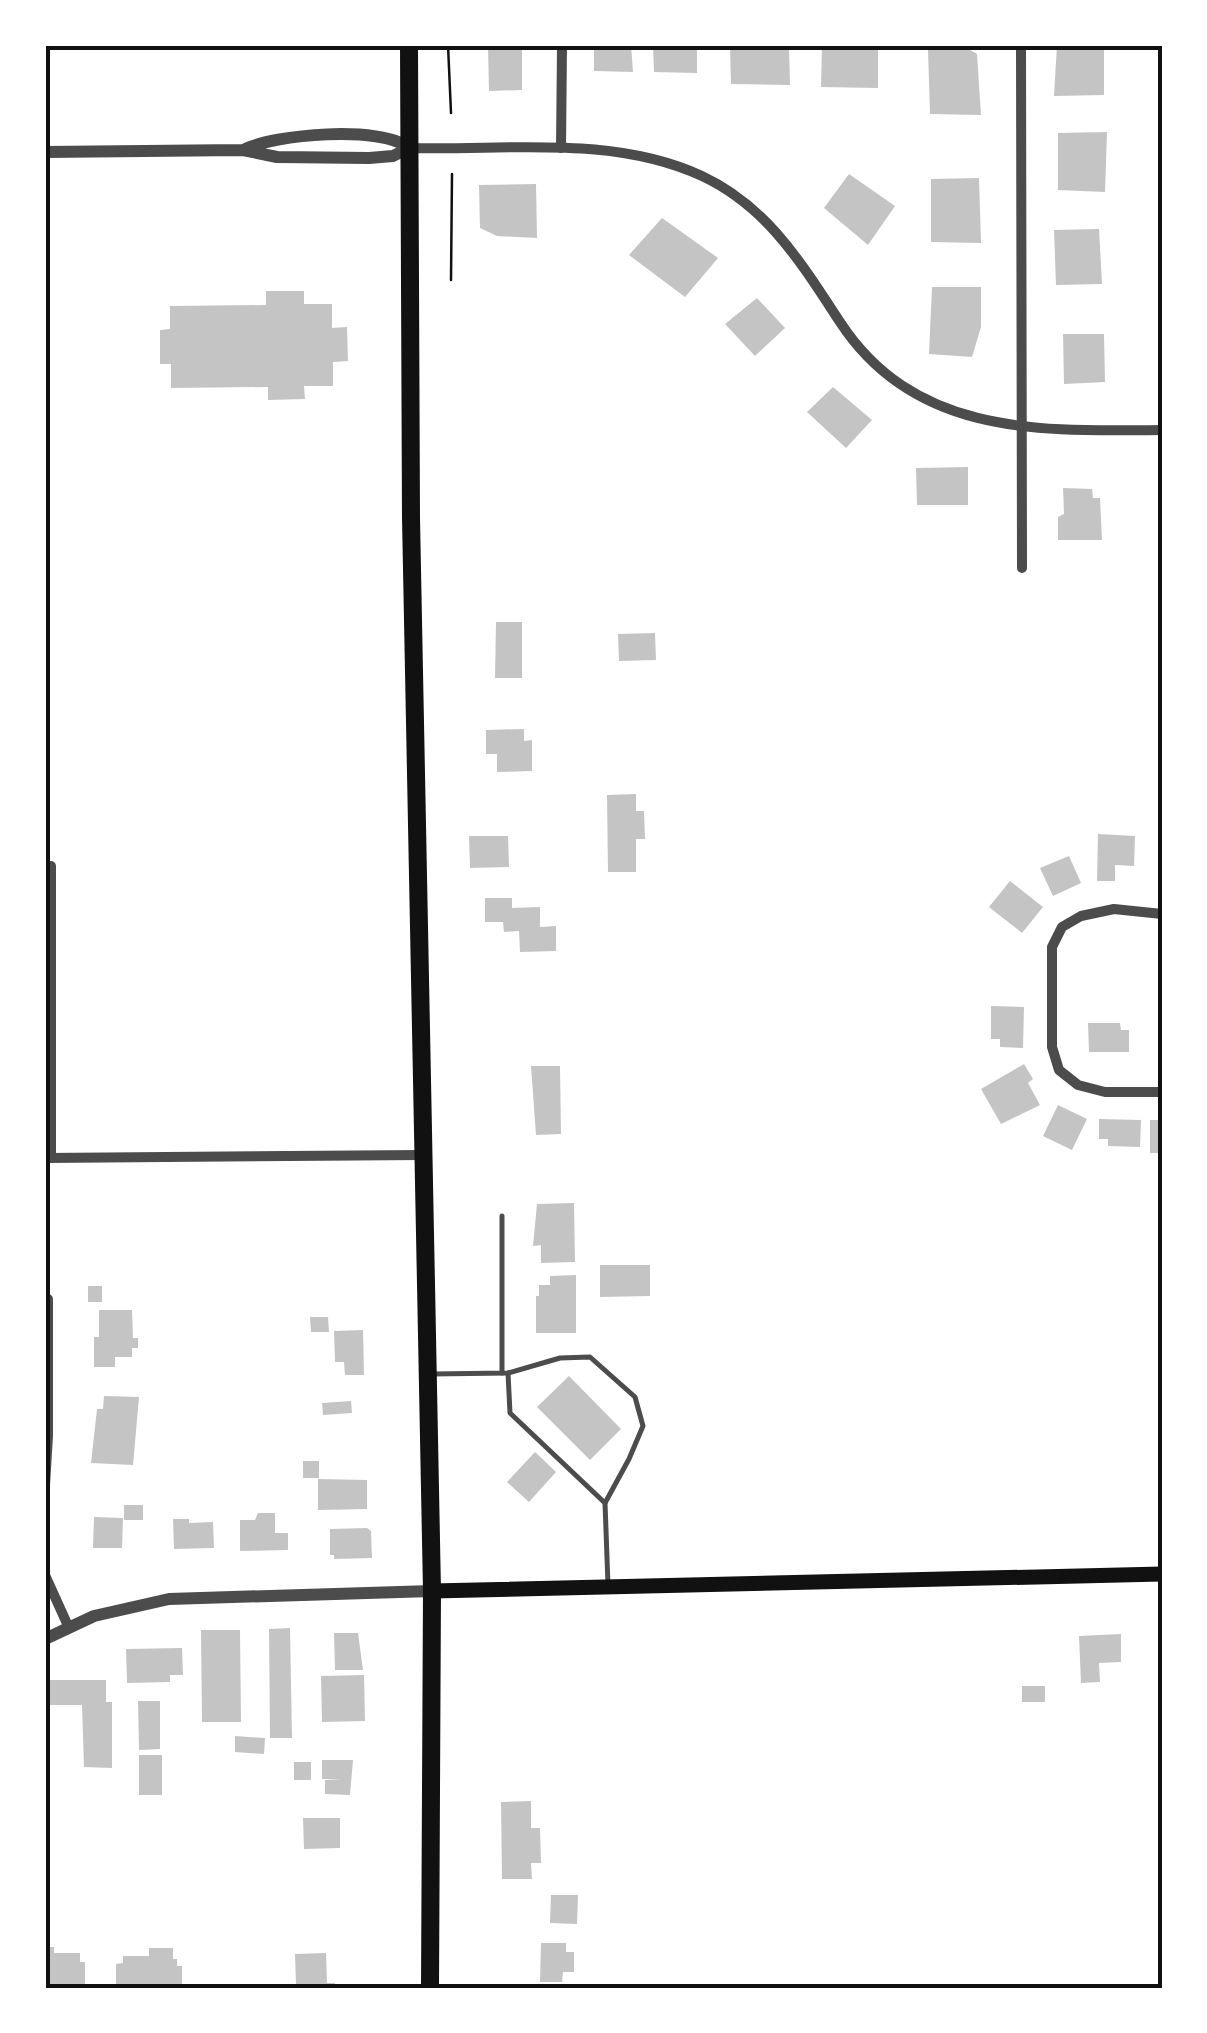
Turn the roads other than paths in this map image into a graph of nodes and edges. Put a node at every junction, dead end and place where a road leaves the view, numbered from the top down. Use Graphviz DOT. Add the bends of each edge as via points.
graph roads {
  1 [pos="409,45"];
  2 [pos="562,45"];
  3 [pos="1022,45"];
  4 [pos="409,148"];
  5 [pos="561,148"];
  6 [pos="242,150"];
  7 [pos="45,152"];
  8 [pos="1022,428"];
  9 [pos="1162,430"];
  10 [pos="1022,568"];
  11 [pos="51,866"];
  12 [pos="1162,914"];
  13 [pos="48,963"];
  14 [pos="1162,1092"];
  15 [pos="423,1155"];
  16 [pos="48,1157"];
  17 [pos="502,1216"];
  18 [pos="48,1299"];
  19 [pos="505,1373"];
  20 [pos="428,1374"];
  21 [pos="47,1436"];
  22 [pos="45,1485"];
  23 [pos="605,1503"];
  24 [pos="1162,1574"];
  25 [pos="45,1575"];
  26 [pos="608,1588"];
  27 [pos="432,1591"];
  28 [pos="69,1628"];
  29 [pos="45,1639"];
  30 [pos="430,1988"];
  1 -- 4 [label="main road"];
  2 -- 5 [label="street"];
  3 -- 8 [label="street"];
  4 -- 5 [label="street"];
  4 -- 6 [label="street" via="369,158"];
  4 -- 6 [label="street" via="381,136 288,136"];
  4 -- 15 [label="main road"];
  5 -- 8 [label="street" via="656,159 722,186 786,241 843,327 886,373 958,413"];
  6 -- 7 [label="street"];
  8 -- 9 [label="street"];
  8 -- 10 [label="street"];
  11 -- 13 [label="street"];
  12 -- 14 [label="street" via="1114,909 1081,916 1062,928 1052,947 1052,1047 1059,1070 1078,1085 1105,1092"];
  13 -- 16 [label="street"];
  15 -- 16 [label="street"];
  15 -- 20 [label="main road"];
  17 -- 19 [label="lane"];
  18 -- 21 [label="street"];
  19 -- 20 [label="lane"];
  19 -- 23 [label="lane" via="510,1413"];
  19 -- 23 [label="lane" via="560,1358 590,1358 635,1397 642,1426"];
  20 -- 27 [label="main road"];
  21 -- 22 [label="street"];
  23 -- 26 [label="lane"];
  24 -- 26 [label="main road"];
  25 -- 28 [label="street"];
  26 -- 27 [label="main road"];
  27 -- 28 [label="street" via="169,1599"];
  27 -- 30 [label="main road"];
  28 -- 29 [label="street"];
}
